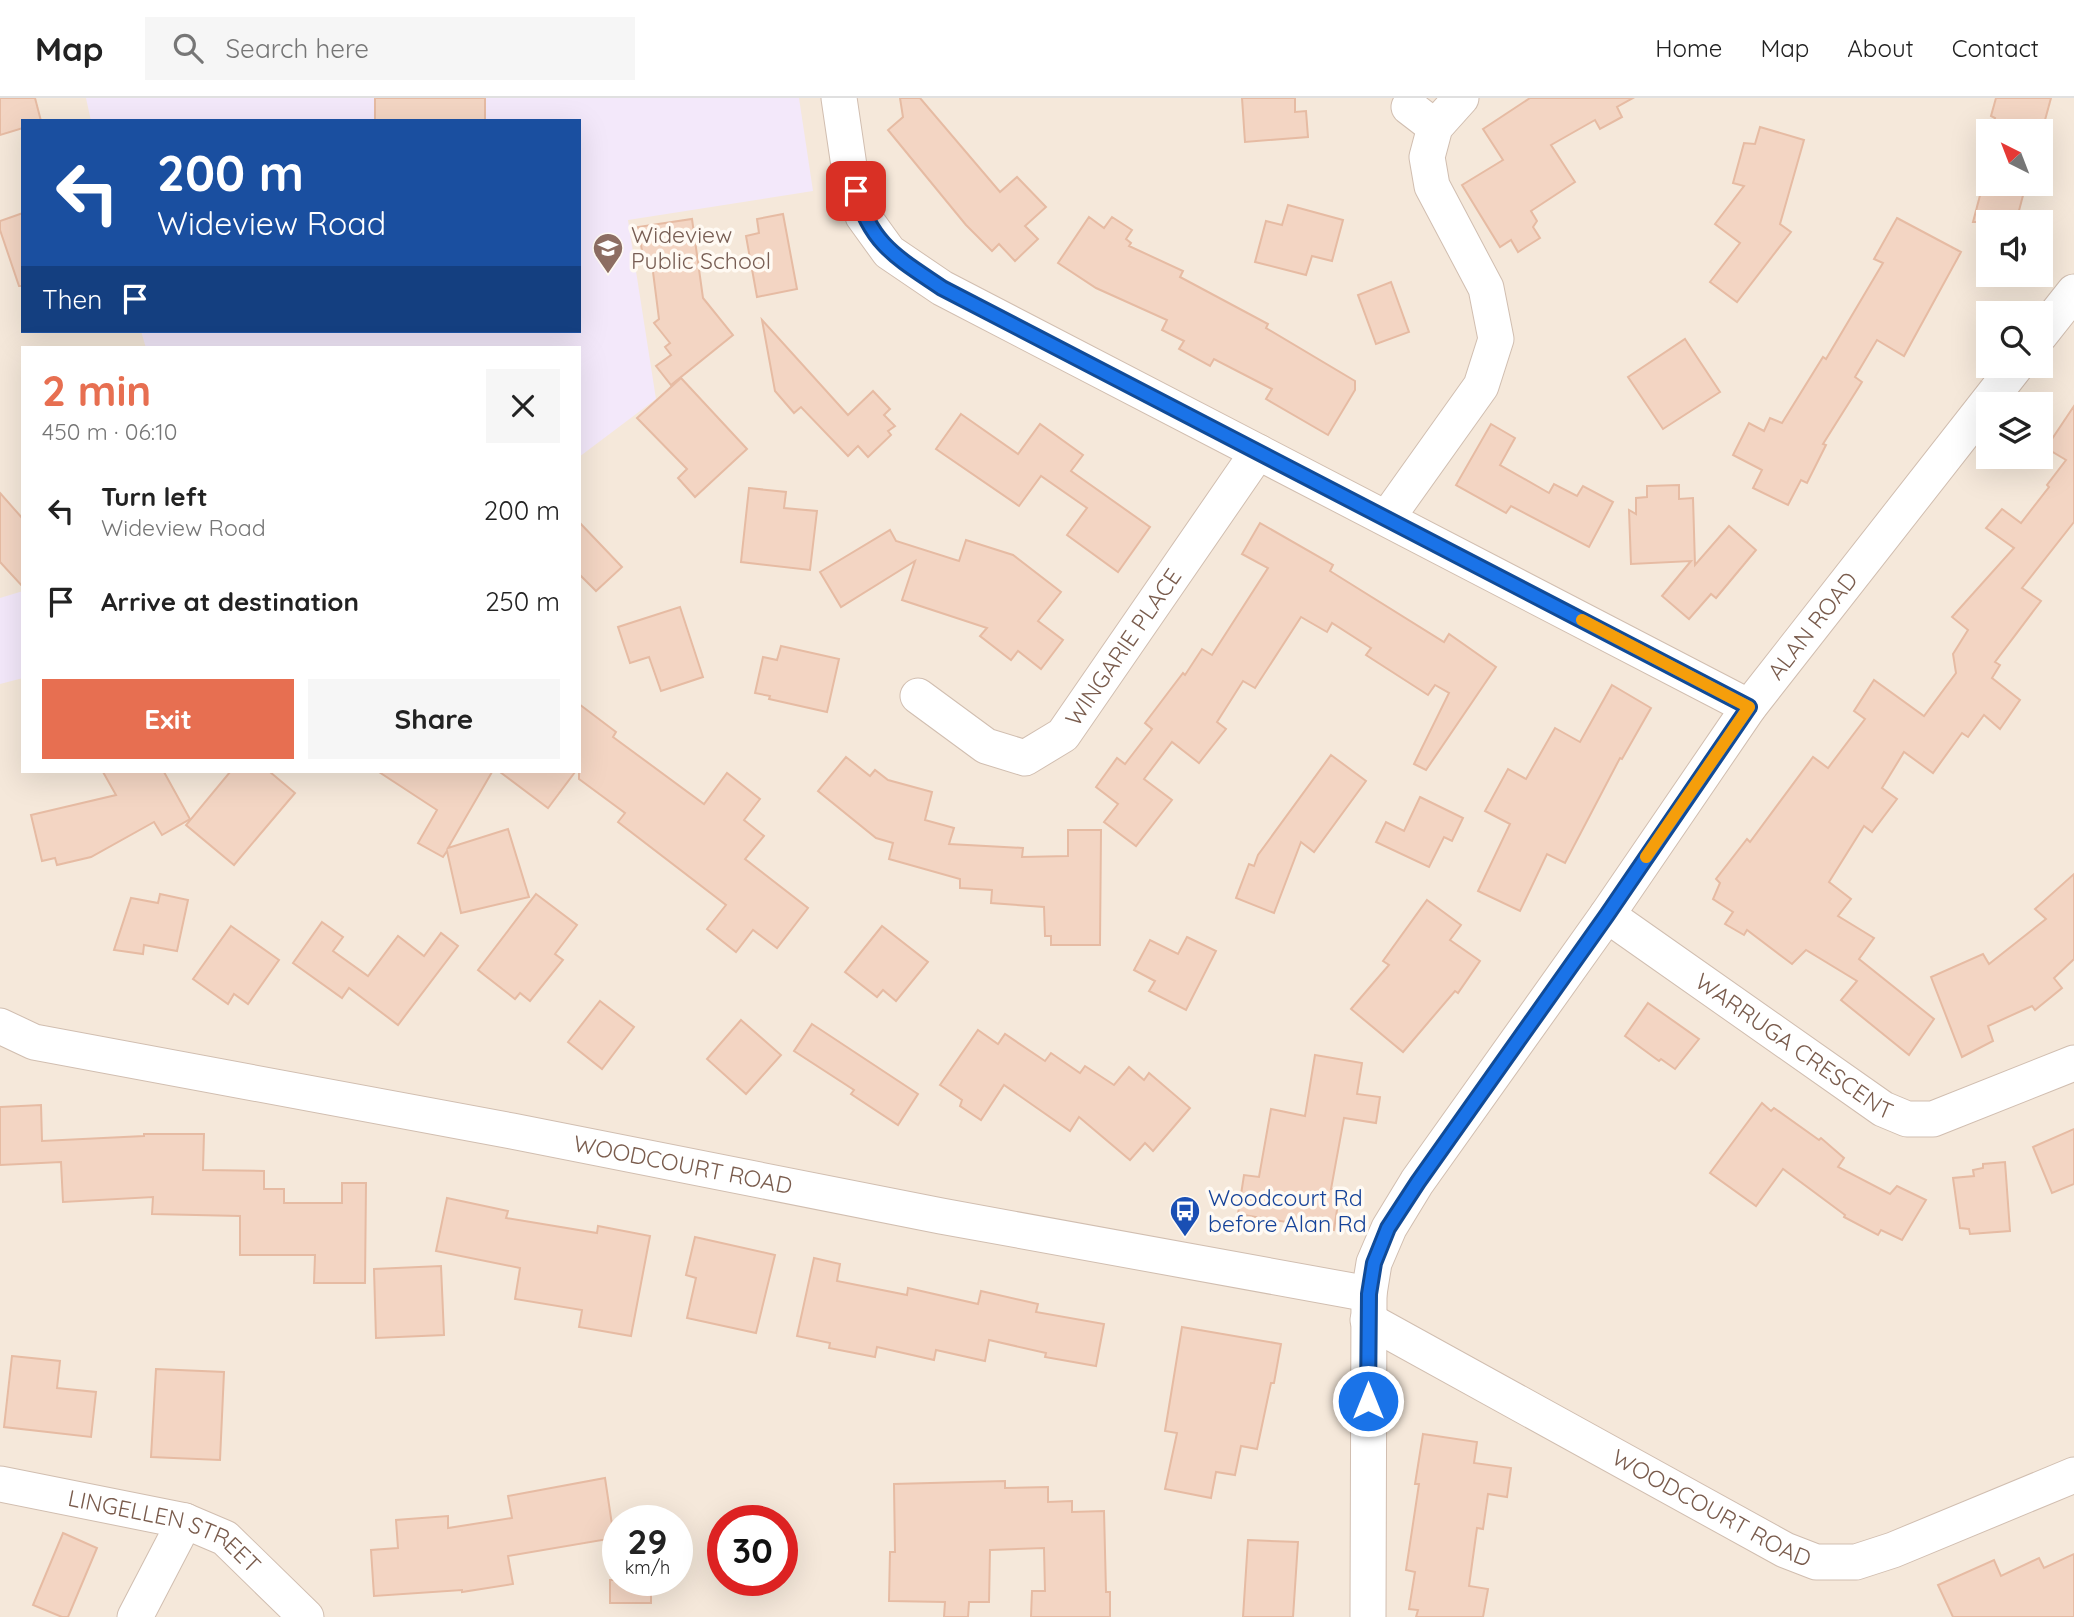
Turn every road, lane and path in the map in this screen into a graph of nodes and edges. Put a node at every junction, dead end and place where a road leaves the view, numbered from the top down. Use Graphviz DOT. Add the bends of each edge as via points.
graph roads {
  1 [pos="839,98"];
  2 [pos="1461,98"];
  3 [pos="2074,292"];
  4 [pos="2053,319"];
  5 [pos="2008,378"];
  6 [pos="1258,452"];
  7 [pos="1387,518"];
  8 [pos="918,696"];
  9 [pos="1749,707"];
  10 [pos="1607,915"];
  11 [pos="0,1026"];
  12 [pos="2074,1063"];
  13 [pos="1369,1307"];
  14 [pos="2074,1475"];
  15 [pos="0,1484"];
  16 [pos="185,1521"];
  17 [pos="135,1617"];
  18 [pos="306,1617"];
  19 [pos="1368,1617"];
  1 -- 6 [label="street" via="849,166 863,216 890,252 942,288"];
  2 -- 7 [label="street" via="1422,117 1427,157 1432,186 1486,288 1496,339 1481,386"];
  3 -- 4 [label="street"];
  5 -- 9 [label="street, ALAN ROAD"];
  6 -- 7 [label="street"];
  6 -- 8 [label="street, WINGARIE PLACE" via="1063,735 1025,758 986,746"];
  7 -- 9 [label="street"];
  9 -- 10 [label="street, ALAN ROAD"];
  10 -- 12 [label="street, WARRUGA CRESCENT" via="1883,1109 1906,1119 1933,1119"];
  10 -- 13 [label="street, ALAN ROAD" via="1388,1228 1374,1263"];
  11 -- 13 [label="street, WOODCOURT ROAD" via="34,1042 941,1216"];
  13 -- 14 [label="street, WOODCOURT ROAD" via="1785,1550 1816,1562 1856,1562 1893,1550"];
  13 -- 19 [label="street, ALAN ROAD"];
  15 -- 16 [label="street, LINGELLEN STREET"];
  16 -- 17 [label="street"];
  16 -- 18 [label="street, LINGELLEN STREET" via="225,1538"];
}
